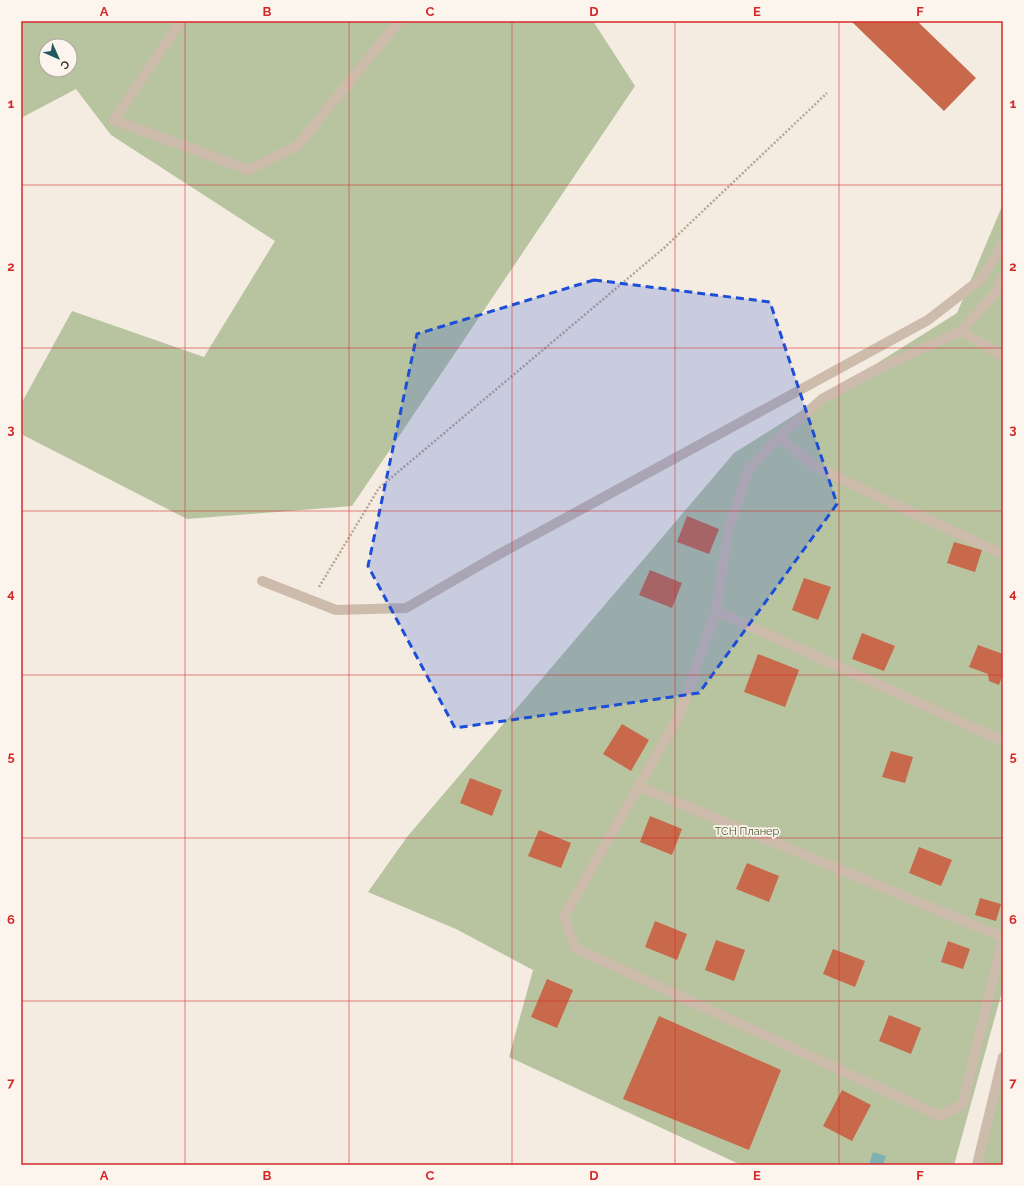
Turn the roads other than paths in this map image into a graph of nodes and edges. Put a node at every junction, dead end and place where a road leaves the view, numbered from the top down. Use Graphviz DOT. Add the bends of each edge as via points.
graph roads {
  1 [pos="181,21"];
  2 [pos="399,21"];
  3 [pos="1003,244"];
  4 [pos="1003,277"];
  5 [pos="961,331"];
  6 [pos="1003,356"];
  7 [pos="779,437"];
  8 [pos="1003,554"];
  9 [pos="262,582"];
  10 [pos="716,611"];
  11 [pos="1003,742"];
  12 [pos="640,787"];
  13 [pos="1003,937"];
  14 [pos="1003,1057"];
  15 [pos="977,1165"];
  1 -- 2 [label="lane" via="114,120 249,170 298,145"];
  3 -- 9 [label="lane" via="981,279 928,320 501,553 406,608 336,610"];
  4 -- 5 [label="lane" via="996,292"];
  5 -- 6 [label="lane"];
  5 -- 7 [label="lane" via="877,369 822,399"];
  7 -- 8 [label="lane" via="816,467"];
  7 -- 10 [label="lane" via="749,469 746,476 729,526"];
  10 -- 11 [label="lane"];
  10 -- 12 [label="lane" via="679,716"];
  12 -- 13 [label="lane"];
  12 -- 13 [label="lane" via="564,917 574,948 940,1116 963,1104"];
  14 -- 15 [label="lane"];
}
